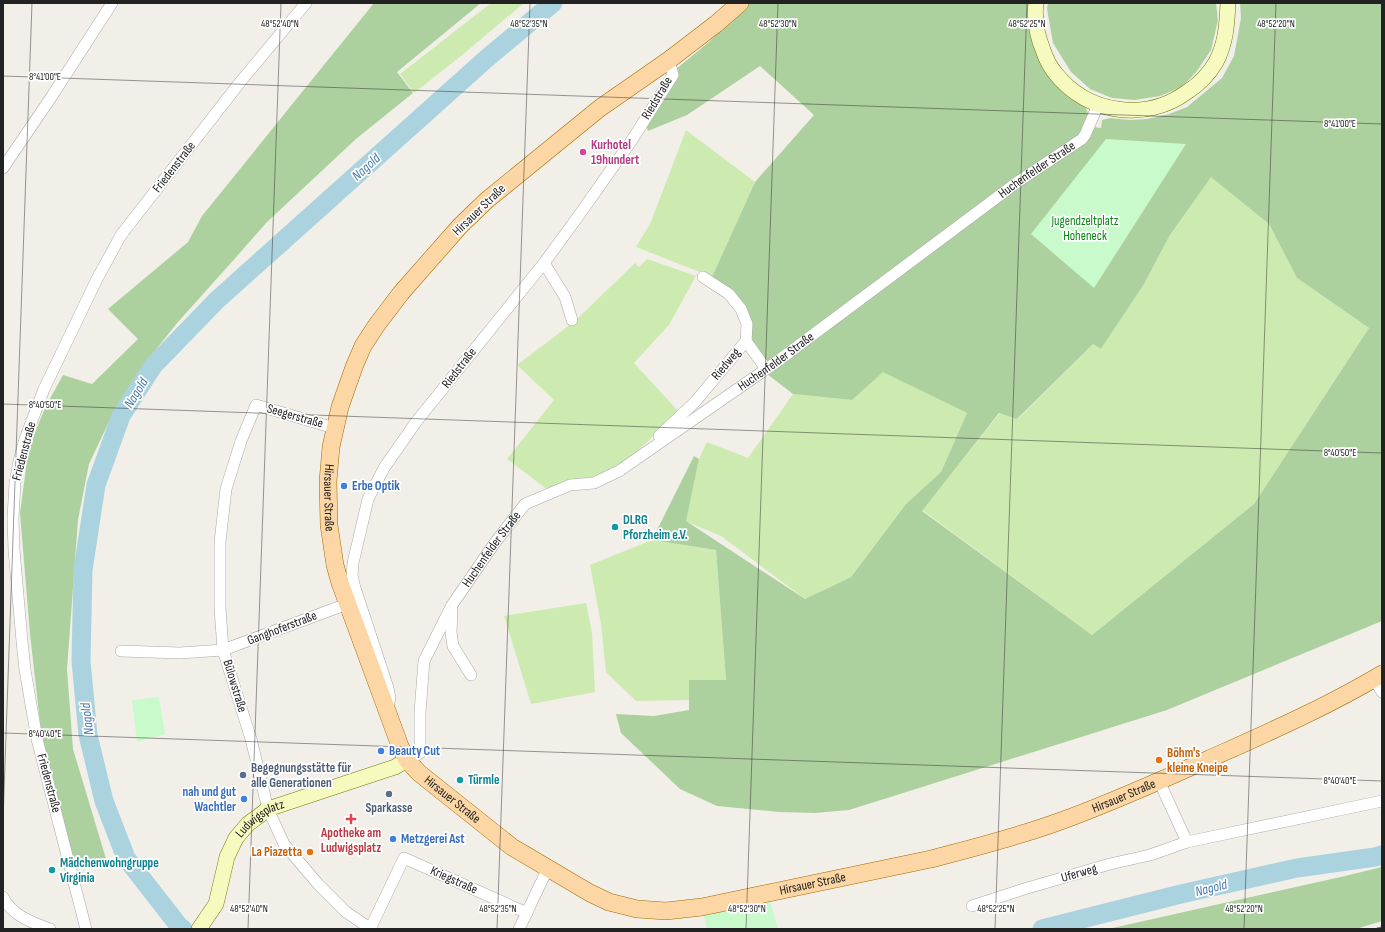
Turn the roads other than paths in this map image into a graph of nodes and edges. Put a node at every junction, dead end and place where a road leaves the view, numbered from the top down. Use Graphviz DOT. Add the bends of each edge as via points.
graph roads {
  1 [pos="112,3"];
  2 [pos="306,3"];
  3 [pos="740,3"];
  4 [pos="1036,3"];
  5 [pos="1228,3"];
  6 [pos="669,60"];
  7 [pos="1098,104"];
  8 [pos="3,168"];
  9 [pos="544,263"];
  10 [pos="703,277"];
  11 [pos="572,320"];
  12 [pos="746,341"];
  13 [pos="766,369"];
  14 [pos="256,405"];
  15 [pos="334,428"];
  16 [pos="650,449"];
  17 [pos="347,604"];
  18 [pos="452,605"];
  19 [pos="224,650"];
  20 [pos="121,651"];
  21 [pos="471,675"];
  22 [pos="1379,682"];
  23 [pos="386,709"];
  24 [pos="408,760"];
  25 [pos="1159,781"];
  26 [pos="1382,800"];
  27 [pos="268,810"];
  28 [pos="1187,842"];
  29 [pos="548,868"];
  30 [pos="3,897"];
  31 [pos="972,906"];
  32 [pos="527,913"];
  33 [pos="50,929"];
  34 [pos="86,929"];
  35 [pos="199,929"];
  36 [pos="370,929"];
  37 [pos="519,929"];
  1 -- 8 [label="street"];
  2 -- 34 [label="street, Friedenstraße" via="120,235 44,389 18,461 14,530 25,670 37,739"];
  3 -- 6 [label="main road, Hirsauer Straße"];
  4 -- 7 [label="main road" via="1038,38 1055,74 1076,94"];
  5 -- 7 [label="main road" via="1223,46 1216,63 1195,87 1166,104 1148,109 1124,110"];
  6 -- 9 [label="street, Riedstraße" via="673,75 632,140"];
  6 -- 15 [label="main road, Hirsauer Straße" via="600,108 516,175 460,226 401,293 376,326 354,367"];
  7 -- 13 [label="street, Huchenfelder Straße" via="1082,139 1019,181"];
  9 -- 11 [label="street" via="565,297"];
  9 -- 23 [label="street, Riedstraße" via="416,422 384,468 368,499 352,575 388,688 390,698"];
  10 -- 12 [label="street, Riedweg" via="729,294 741,309 747,324"];
  12 -- 13 [label="street"];
  12 -- 16 [label="street, Riedweg" via="695,402 653,442"];
  13 -- 16 [label="street, Huchenfelder Straße"];
  14 -- 15 [label="street, Seegerstraße"];
  14 -- 19 [label="street, Bülowstraße" via="226,488 220,542 220,608"];
  15 -- 17 [label="main road, Hirsauer Straße" via="328,474 329,525 335,565"];
  16 -- 18 [label="street, Huchenfelder Straße" via="619,471 594,483 570,485 525,504"];
  17 -- 19 [label="street, Ganghoferstraße"];
  17 -- 23 [label="main road, Hirsauer Straße"];
  18 -- 21 [label="street" via="453,646"];
  18 -- 24 [label="street, Huchenfelder Straße" via="424,661 420,753"];
  19 -- 20 [label="street, Ganghoferstraße" via="180,653"];
  19 -- 27 [label="street, Bülowstraße" via="251,739"];
  22 -- 25 [label="main road, Hirsauer Straße"];
  23 -- 24 [label="main road, Hirsauer Straße"];
  24 -- 27 [label="main road, Ludwigsplatz" via="395,767"];
  24 -- 29 [label="main road, Hirsauer Straße" via="419,773 512,847"];
  25 -- 28 [label="street"];
  25 -- 29 [label="main road, Hirsauer Straße" via="1058,822 967,850 681,910 659,911 624,907 608,902"];
  26 -- 28 [label="street, Uferweg"];
  27 -- 35 [label="main road, Ludwigsplatz" via="248,824 236,838 227,857 218,896"];
  27 -- 36 [label="street, Bülowstraße" via="284,844 318,884 346,912"];
  28 -- 31 [label="street, Uferweg" via="1150,855 1024,888"];
  29 -- 32 [label="street"];
  30 -- 33 [label="street" via="21,916"];
  32 -- 36 [label="street, Kriegstraße" via="404,858"];
  32 -- 37 [label="street"];
}
